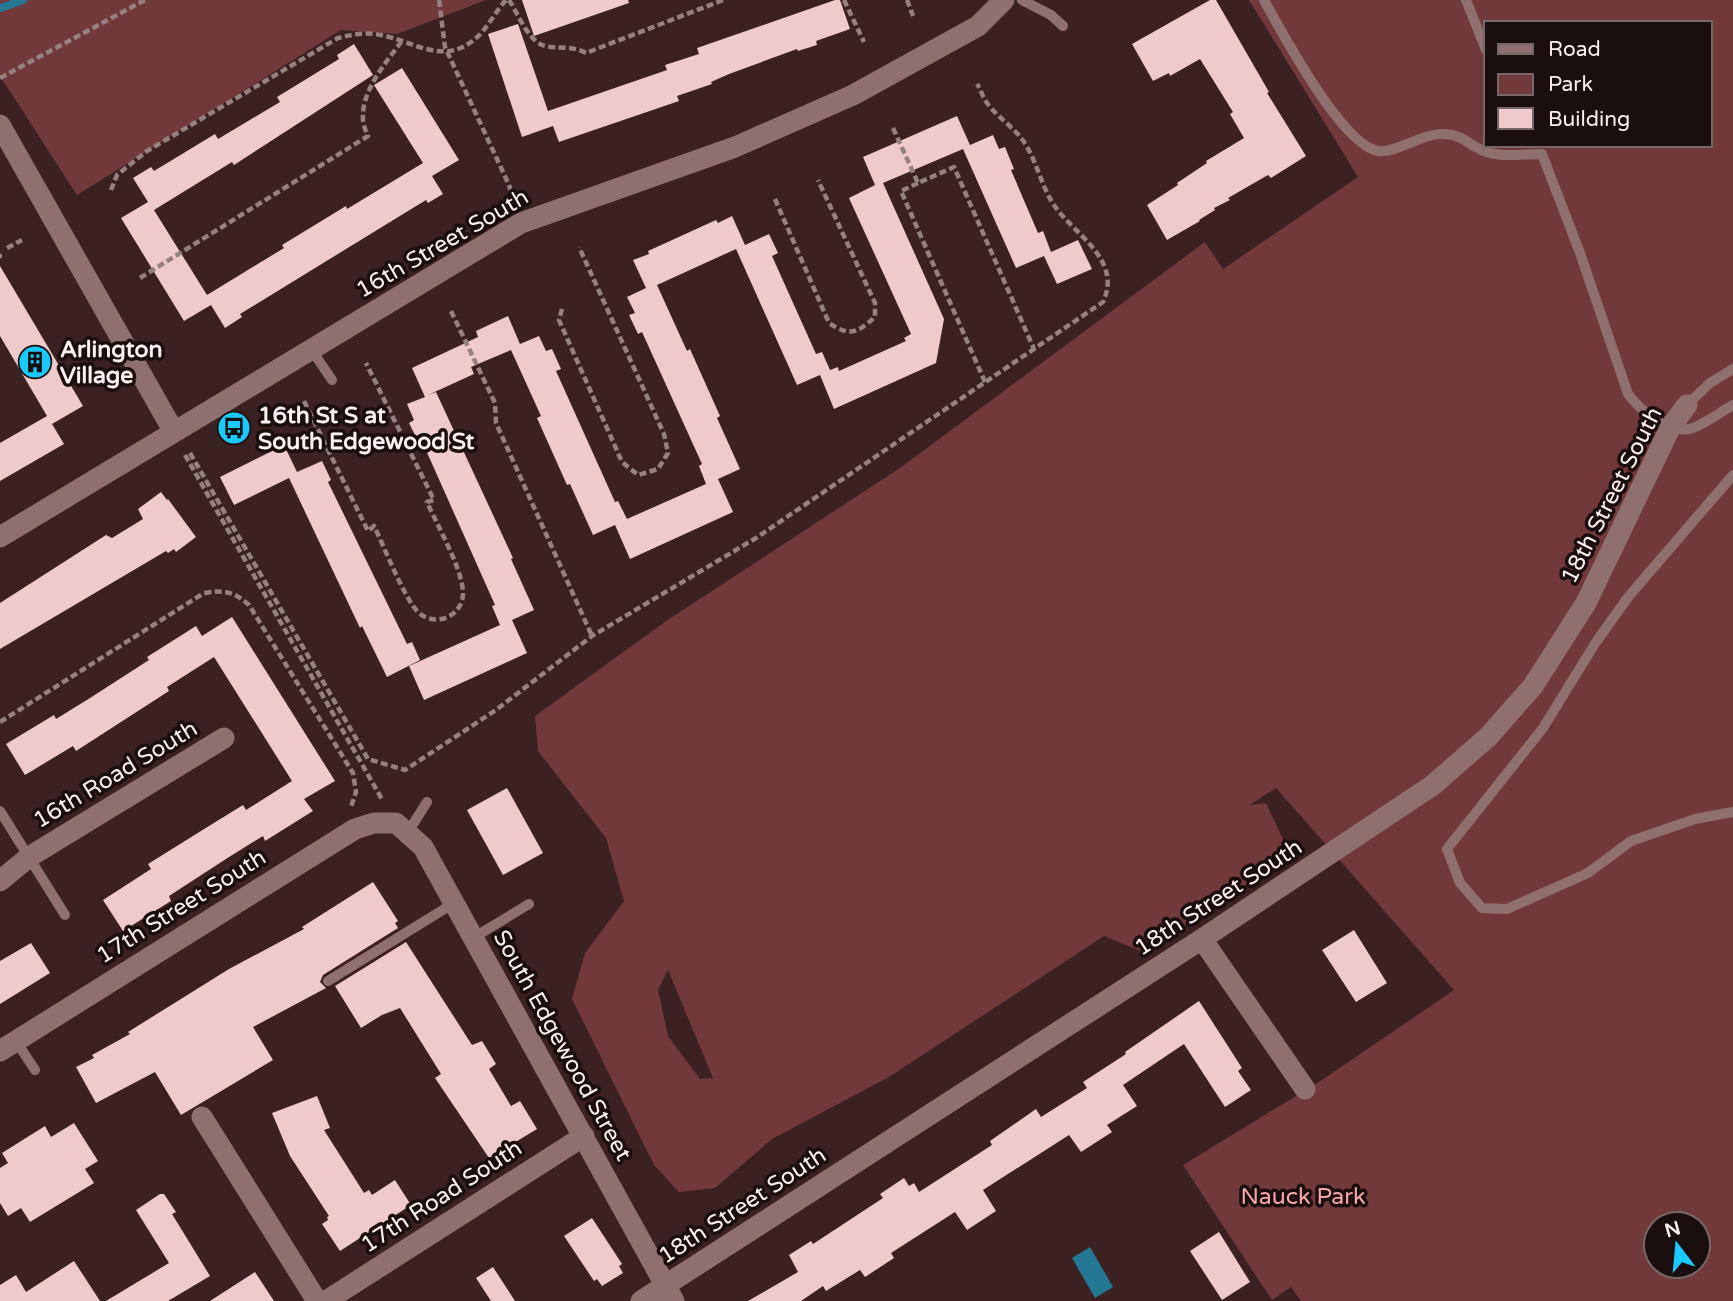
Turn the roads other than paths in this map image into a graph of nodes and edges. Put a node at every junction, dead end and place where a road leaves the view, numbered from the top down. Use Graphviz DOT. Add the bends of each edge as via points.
graph roads {
  1 [pos="1004,0"];
  2 [pos="1022,0"];
  3 [pos="1264,0"];
  4 [pos="1466,0"];
  5 [pos="1063,26"];
  6 [pos="1484,45"];
  7 [pos="0,125"];
  8 [pos="1540,150"];
  9 [pos="311,349"];
  10 [pos="1733,369"];
  11 [pos="331,380"];
  12 [pos="1687,405"];
  13 [pos="1733,405"];
  14 [pos="1670,428"];
  15 [pos="174,432"];
  16 [pos="1733,475"];
  17 [pos="0,537"];
  18 [pos="224,738"];
  19 [pos="427,803"];
  20 [pos="0,811"];
  21 [pos="1733,812"];
  22 [pos="402,828"];
  23 [pos="29,857"];
  24 [pos="0,881"];
  25 [pos="454,903"];
  26 [pos="529,904"];
  27 [pos="65,915"];
  28 [pos="473,938"];
  29 [pos="1202,939"];
  30 [pos="328,981"];
  31 [pos="8,1046"];
  32 [pos="35,1070"];
  33 [pos="1306,1089"];
  34 [pos="202,1117"];
  35 [pos="584,1136"];
  36 [pos="670,1293"];
  37 [pos="317,1301"];
  38 [pos="326,1301"];
  39 [pos="641,1301"];
  1 -- 9 [label="street, 16th Street South" via="978,26 853,95 735,147 521,223"];
  2 -- 5 [label="lane"];
  3 -- 8 [label="lane" via="1334,114 1364,147 1381,152 1444,133 1463,137 1485,152 1509,155"];
  4 -- 6 [label="lane"];
  7 -- 15 [label="street"];
  8 -- 14 [label="lane" via="1628,394 1638,407"];
  9 -- 11 [label="lane"];
  9 -- 15 [label="street, 16th Street South"];
  10 -- 12 [label="lane"];
  12 -- 14 [label="street, 18th Street South"];
  13 -- 14 [label="lane" via="1689,429"];
  14 -- 29 [label="street, 18th Street South" via="1586,603 1533,686 1489,736 1433,785"];
  15 -- 17 [label="street, 16th Street South"];
  16 -- 21 [label="lane" via="1629,596 1543,728 1447,849 1460,883 1482,908 1507,909 1588,873 1631,841 1695,819"];
  18 -- 23 [label="street, 16th Road South"];
  19 -- 22 [label="lane"];
  20 -- 23 [label="lane"];
  22 -- 25 [label="street, South Edgewood Street" via="422,847"];
  22 -- 31 [label="street, 17th Street South" via="373,823 355,829"];
  23 -- 24 [label="street, 16th Road South"];
  23 -- 27 [label="lane"];
  25 -- 28 [label="street, South Edgewood Street"];
  25 -- 30 [label="lane"];
  26 -- 28 [label="lane"];
  28 -- 35 [label="street, South Edgewood Street"];
  29 -- 33 [label="street"];
  29 -- 36 [label="street, 18th Street South"];
  31 -- 32 [label="lane"];
  34 -- 37 [label="street"];
  35 -- 36 [label="street, South Edgewood Street"];
  35 -- 38 [label="street, 17th Road South"];
  36 -- 39 [label="street, 18th Street South"];
}
